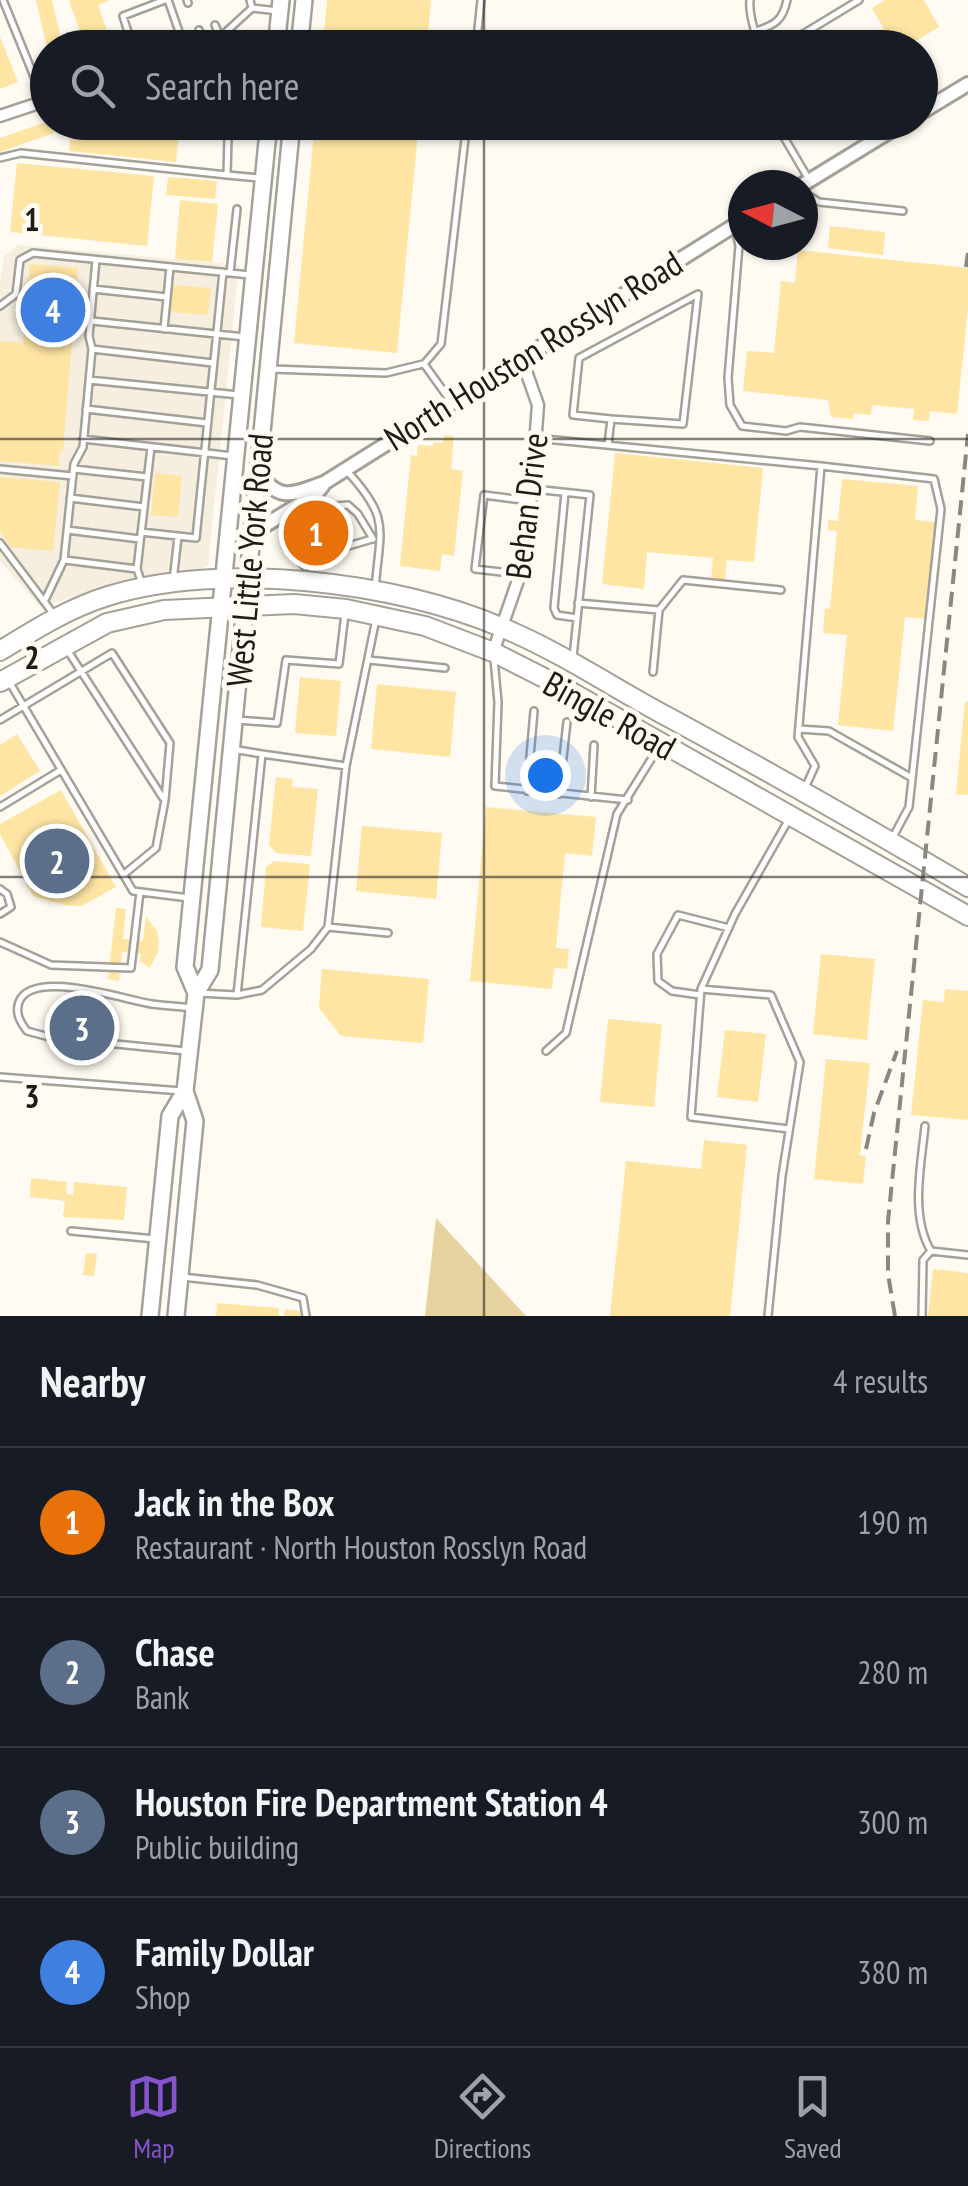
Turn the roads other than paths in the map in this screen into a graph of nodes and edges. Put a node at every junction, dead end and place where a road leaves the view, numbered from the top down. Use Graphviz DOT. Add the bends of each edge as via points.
graph roads {
  1 [pos="3,0"];
  2 [pos="167,0"];
  3 [pos="304,0"];
  4 [pos="481,0"];
  5 [pos="750,0"];
  6 [pos="786,0"];
  7 [pos="859,0"];
  8 [pos="251,4"];
  9 [pos="280,6"];
  10 [pos="230,18"];
  11 [pos="215,25"];
  12 [pos="234,28"];
  13 [pos="127,30"];
  14 [pos="178,30"];
  15 [pos="216,30"];
  16 [pos="232,30"];
  17 [pos="301,30"];
  18 [pos="478,30"];
  19 [pos="755,30"];
  20 [pos="758,30"];
  21 [pos="810,30"];
  22 [pos="30,63"];
  23 [pos="968,84"];
  24 [pos="938,102"];
  25 [pos="30,106"];
  26 [pos="0,116"];
  27 [pos="228,140"];
  28 [pos="266,140"];
  29 [pos="290,140"];
  30 [pos="465,140"];
  31 [pos="784,140"];
  32 [pos="877,140"];
  33 [pos="0,158"];
  34 [pos="798,170"];
  35 [pos="228,174"];
  36 [pos="263,178"];
  37 [pos="818,178"];
  38 [pos="818,201"];
  39 [pos="237,209"];
  40 [pos="903,211"];
  41 [pos="728,228"];
  42 [pos="96,260"];
  43 [pos="738,260"];
  44 [pos="170,267"];
  45 [pos="226,272"];
  46 [pos="254,275"];
  47 [pos="93,289"];
  48 [pos="167,298"];
  49 [pos="0,306"];
  50 [pos="90,320"];
  51 [pos="164,328"];
  52 [pos="217,334"];
  53 [pos="248,338"];
  54 [pos="270,340"];
  55 [pos="92,349"];
  56 [pos="522,360"];
  57 [pos="214,363"];
  58 [pos="424,364"];
  59 [pos="268,369"];
  60 [pos="89,380"];
  61 [pos="212,392"];
  62 [pos="242,395"];
  63 [pos="452,402"];
  64 [pos="86,410"];
  65 [pos="611,418"];
  66 [pos="208,423"];
  67 [pos="536,438"];
  68 [pos="83,439"];
  69 [pos="930,441"];
  70 [pos="608,446"];
  71 [pos="151,447"];
  72 [pos="205,453"];
  73 [pos="236,456"];
  74 [pos="821,466"];
  75 [pos="0,469"];
  76 [pos="345,469"];
  77 [pos="258,472"];
  78 [pos="73,473"];
  79 [pos="147,477"];
  80 [pos="324,483"];
  81 [pos="566,493"];
  82 [pos="531,495"];
  83 [pos="70,498"];
  84 [pos="144,507"];
  85 [pos="67,530"];
  86 [pos="251,534"];
  87 [pos="141,535"];
  88 [pos="178,536"];
  89 [pos="0,542"];
  90 [pos="376,542"];
  91 [pos="64,560"];
  92 [pos="304,575"];
  93 [pos="521,575"];
  94 [pos="140,578"];
  95 [pos="248,579"];
  96 [pos="224,580"];
  97 [pos="172,584"];
  98 [pos="780,590"];
  99 [pos="374,592"];
  100 [pos="45,600"];
  101 [pos="578,603"];
  102 [pos="222,605"];
  103 [pos="245,605"];
  104 [pos="346,610"];
  105 [pos="659,610"];
  106 [pos="376,616"];
  107 [pos="576,618"];
  108 [pos="53,619"];
  109 [pos="504,628"];
  110 [pos="64,646"];
  111 [pos="0,652"];
  112 [pos="493,652"];
  113 [pos="369,660"];
  114 [pos="572,665"];
  115 [pos="445,668"];
  116 [pos="81,670"];
  117 [pos="652,672"];
  118 [pos="4,680"];
  119 [pos="22,706"];
  120 [pos="534,711"];
  121 [pos="0,720"];
  122 [pos="234,720"];
  123 [pos="567,722"];
  124 [pos="798,729"];
  125 [pos="661,742"];
  126 [pos="594,745"];
  127 [pos="231,749"];
  128 [pos="262,754"];
  129 [pos="346,766"];
  130 [pos="62,770"];
  131 [pos="912,778"];
  132 [pos="526,790"];
  133 [pos="804,791"];
  134 [pos="559,794"];
  135 [pos="591,796"];
  136 [pos="165,800"];
  137 [pos="628,800"];
  138 [pos="0,807"];
  139 [pos="790,816"];
  140 [pos="890,842"];
  141 [pos="123,875"];
  142 [pos="968,887"];
  143 [pos="0,889"];
  144 [pos="140,892"];
  145 [pos="192,899"];
  146 [pos="217,900"];
  147 [pos="0,914"];
  148 [pos="968,916"];
  149 [pos="328,926"];
  150 [pos="729,928"];
  151 [pos="388,933"];
  152 [pos="0,942"];
  153 [pos="701,992"];
  154 [pos="237,995"];
  155 [pos="195,1000"];
  156 [pos="52,1038"];
  157 [pos="106,1042"];
  158 [pos="189,1051"];
  159 [pos="546,1051"];
  160 [pos="0,1077"];
  161 [pos="185,1091"];
  162 [pos="924,1126"];
  163 [pos="790,1128"];
  164 [pos="71,1231"];
  165 [pos="158,1239"];
  166 [pos="931,1251"];
  167 [pos="968,1254"];
  168 [pos="180,1276"];
  169 [pos="150,1316"];
  170 [pos="176,1316"];
  171 [pos="306,1316"];
  172 [pos="768,1316"];
  173 [pos="922,1316"];
  1 -- 22 [label="lane"];
  2 -- 13 [label="lane" via="123,16"];
  2 -- 14 [label="lane"];
  3 -- 17 [label="main road"];
  4 -- 18 [label="lane"];
  5 -- 19 [label="lane"];
  6 -- 20 [label="lane" via="778,22"];
  7 -- 21 [label="lane"];
  8 -- 9 [label="lane"];
  8 -- 12 [label="lane"];
  10 -- 12 [label="lane"];
  11 -- 15 [label="lane"];
  12 -- 16 [label="lane"];
  23 -- 24 [label="street"];
  25 -- 26 [label="street"];
  27 -- 35 [label="lane"];
  28 -- 36 [label="main road, West Little York Road"];
  29 -- 54 [label="main road, West Little York Road"];
  30 -- 58 [label="lane" via="441,344"];
  31 -- 34 [label="lane"];
  32 -- 37 [label="street"];
  33 -- 35 [label="lane" via="21,153"];
  35 -- 36 [label="lane"];
  36 -- 46 [label="main road, West Little York Road"];
  38 -- 40 [label="lane"];
  39 -- 45 [label="lane"];
  41 -- 56 [label="street, North Houston Rosslyn Road"];
  42 -- 44 [label="lane"];
  42 -- 47 [label="lane"];
  42 -- 49 [label="lane" via="26,254 16,294"];
  43 -- 69 [label="lane" via="728,378 730,405 742,426"];
  44 -- 45 [label="lane"];
  44 -- 48 [label="lane"];
  45 -- 46 [label="lane"];
  45 -- 52 [label="lane"];
  46 -- 53 [label="main road, West Little York Road"];
  47 -- 48 [label="lane"];
  47 -- 50 [label="lane"];
  48 -- 51 [label="lane"];
  50 -- 51 [label="lane"];
  50 -- 55 [label="lane"];
  51 -- 52 [label="lane"];
  52 -- 53 [label="lane"];
  52 -- 57 [label="lane"];
  53 -- 54 [label="main road"];
  53 -- 62 [label="main road, West Little York Road"];
  54 -- 59 [label="main road, West Little York Road"];
  55 -- 57 [label="lane"];
  55 -- 60 [label="lane"];
  56 -- 63 [label="street, North Houston Rosslyn Road"];
  56 -- 67 [label="street, Behan Drive" via="538,404"];
  57 -- 61 [label="lane"];
  58 -- 59 [label="lane" via="386,374"];
  58 -- 63 [label="lane"];
  59 -- 77 [label="main road, West Little York Road"];
  60 -- 61 [label="lane"];
  60 -- 64 [label="lane"];
  61 -- 62 [label="lane"];
  61 -- 66 [label="lane"];
  62 -- 73 [label="main road, West Little York Road"];
  63 -- 76 [label="street, North Houston Rosslyn Road"];
  64 -- 66 [label="lane"];
  64 -- 68 [label="lane"];
  65 -- 65 [label="lane" via="573,415 579,358 698,294 684,424"];
  65 -- 70 [label="lane"];
  66 -- 72 [label="lane"];
  67 -- 70 [label="lane"];
  67 -- 82 [label="street, Behan Drive"];
  68 -- 71 [label="lane"];
  68 -- 78 [label="lane"];
  70 -- 74 [label="lane"];
  71 -- 72 [label="lane"];
  71 -- 79 [label="lane"];
  72 -- 73 [label="lane"];
  72 -- 88 [label="lane" via="196,538"];
  73 -- 96 [label="main road, West Little York Road"];
  74 -- 124 [label="lane"];
  74 -- 131 [label="lane" via="934,479 941,509"];
  75 -- 78 [label="lane"];
  76 -- 80 [label="street, North Houston Rosslyn Road"];
  76 -- 90 [label="lane" via="380,514"];
  77 -- 80 [label="street, North Houston Rosslyn Road" via="278,493"];
  77 -- 86 [label="main road, West Little York Road"];
  78 -- 79 [label="lane"];
  78 -- 83 [label="lane"];
  79 -- 84 [label="lane"];
  80 -- 86 [label="street, North Houston Rosslyn Road"];
  81 -- 82 [label="lane"];
  81 -- 101 [label="lane" via="590,495"];
  81 -- 107 [label="lane" via="554,608 556,616"];
  82 -- 93 [label="street, Behan Drive"];
  82 -- 93 [label="lane" via="484,495 475,569"];
  83 -- 84 [label="lane"];
  83 -- 85 [label="lane"];
  84 -- 87 [label="lane"];
  85 -- 87 [label="lane"];
  85 -- 91 [label="lane"];
  86 -- 95 [label="main road, West Little York Road"];
  87 -- 88 [label="lane"];
  87 -- 94 [label="lane"];
  88 -- 97 [label="lane"];
  89 -- 100 [label="lane"];
  90 -- 92 [label="lane" via="318,554"];
  90 -- 92 [label="lane" via="348,504 336,506 289,536 286,546"];
  90 -- 99 [label="lane"];
  91 -- 94 [label="lane"];
  91 -- 100 [label="lane"];
  92 -- 95 [label="main road, Bingle Road"];
  92 -- 99 [label="main road, Bingle Road"];
  93 -- 109 [label="street, Behan Drive"];
  94 -- 97 [label="main road"];
  94 -- 108 [label="main road"];
  95 -- 96 [label="main road"];
  95 -- 103 [label="main road, West Little York Road"];
  96 -- 97 [label="main road"];
  96 -- 102 [label="main road, West Little York Road"];
  98 -- 105 [label="lane" via="683,580"];
  99 -- 109 [label="main road, Bingle Road"];
  100 -- 108 [label="lane"];
  101 -- 105 [label="lane"];
  101 -- 107 [label="lane"];
  102 -- 103 [label="main road, Bingle Road"];
  102 -- 110 [label="main road" via="107,623"];
  102 -- 145 [label="main road, West Little York Road"];
  103 -- 104 [label="main road, Bingle Road"];
  103 -- 122 [label="main road, West Little York Road"];
  104 -- 106 [label="main road, Bingle Road"];
  104 -- 122 [label="lane" via="339,664 286,660 277,723"];
  105 -- 117 [label="lane"];
  106 -- 112 [label="main road, Bingle Road"];
  106 -- 113 [label="lane"];
  107 -- 114 [label="lane"];
  108 -- 110 [label="main road"];
  108 -- 111 [label="main road"];
  109 -- 112 [label="street, Behan Drive"];
  109 -- 114 [label="main road, Bingle Road"];
  110 -- 116 [label="lane"];
  110 -- 118 [label="main road"];
  112 -- 125 [label="main road, Bingle Road"];
  112 -- 132 [label="lane" via="494,783"];
  113 -- 115 [label="lane"];
  113 -- 129 [label="lane"];
  114 -- 133 [label="main road, Bingle Road"];
  116 -- 119 [label="lane"];
  116 -- 136 [label="lane"];
  116 -- 136 [label="lane" via="112,653 170,743"];
  118 -- 119 [label="lane"];
  119 -- 121 [label="lane"];
  119 -- 130 [label="lane"];
  120 -- 132 [label="lane"];
  122 -- 127 [label="main road, West Little York Road"];
  123 -- 134 [label="lane"];
  124 -- 131 [label="lane" via="829,732"];
  124 -- 133 [label="lane" via="816,766"];
  125 -- 137 [label="lane"];
  125 -- 139 [label="main road, Bingle Road"];
  126 -- 135 [label="lane"];
  127 -- 128 [label="lane"];
  127 -- 146 [label="main road, West Little York Road"];
  128 -- 129 [label="lane"];
  128 -- 154 [label="lane"];
  129 -- 149 [label="lane"];
  130 -- 138 [label="lane"];
  130 -- 141 [label="lane"];
  131 -- 140 [label="lane" via="909,808"];
  132 -- 134 [label="lane"];
  133 -- 139 [label="main road"];
  133 -- 140 [label="main road, Bingle Road"];
  134 -- 135 [label="lane"];
  135 -- 137 [label="lane"];
  136 -- 141 [label="lane" via="156,848"];
  137 -- 159 [label="lane" via="617,814 566,1034"];
  139 -- 148 [label="main road, Bingle Road"];
  139 -- 150 [label="lane"];
  140 -- 142 [label="main road, Bingle Road"];
  141 -- 144 [label="lane"];
  143 -- 147 [label="lane" via="10,907"];
  144 -- 145 [label="lane"];
  144 -- 152 [label="lane" via="131,968 51,965"];
  145 -- 146 [label="main road"];
  145 -- 155 [label="main road, West Little York Road" via="186,967"];
  146 -- 155 [label="main road, West Little York Road" via="210,970"];
  149 -- 151 [label="lane"];
  149 -- 154 [label="lane" via="262,990"];
  150 -- 153 [label="lane"];
  150 -- 153 [label="lane" via="678,915 658,954 664,986"];
  153 -- 163 [label="lane" via="772,995 800,1062"];
  153 -- 163 [label="lane" via="691,1116"];
  154 -- 155 [label="lane"];
  155 -- 156 [label="lane" via="149,1004 39,986 18,1003 19,1018 27,1031"];
  155 -- 158 [label="main road, West Little York Road"];
  157 -- 158 [label="lane"];
  158 -- 161 [label="main road, West Little York Road"];
  160 -- 161 [label="lane"];
  161 -- 165 [label="main road, West Little York Road" via="170,1116"];
  161 -- 168 [label="main road, West Little York Road" via="195,1121"];
  162 -- 166 [label="lane" via="920,1216"];
  163 -- 172 [label="lane"];
  164 -- 165 [label="lane"];
  165 -- 169 [label="main road, West Little York Road"];
  166 -- 167 [label="lane"];
  166 -- 173 [label="lane" via="923,1260"];
  168 -- 170 [label="main road, West Little York Road"];
  168 -- 171 [label="lane" via="280,1290 303,1298"];
}
